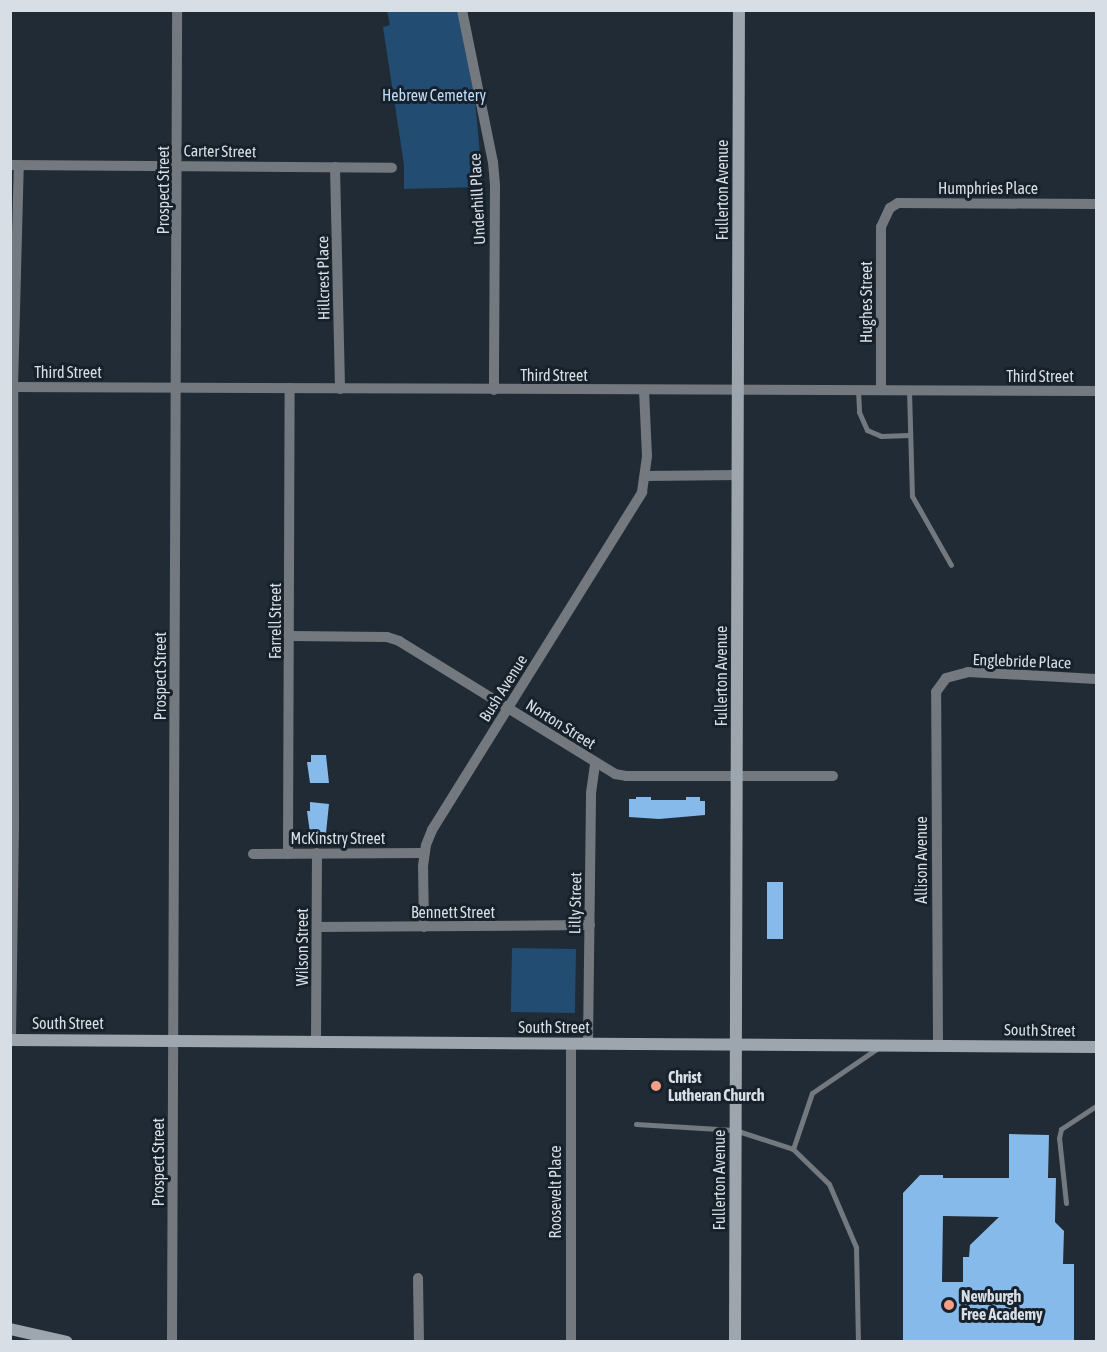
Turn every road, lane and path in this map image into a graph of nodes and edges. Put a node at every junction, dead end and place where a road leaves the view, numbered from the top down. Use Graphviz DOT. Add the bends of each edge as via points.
graph roads {
  1 [pos="177,10"];
  2 [pos="462,10"];
  3 [pos="739,10"];
  4 [pos="15,165"];
  5 [pos="178,165"];
  6 [pos="335,167"];
  7 [pos="392,168"];
  8 [pos="1096,204"];
  9 [pos="885,215"];
  10 [pos="12,387"];
  11 [pos="176,387"];
  12 [pos="290,388"];
  13 [pos="340,388"];
  14 [pos="494,390"];
  15 [pos="644,390"];
  16 [pos="738,390"];
  17 [pos="858,390"];
  18 [pos="881,390"];
  19 [pos="909,390"];
  20 [pos="1096,391"];
  21 [pos="909,435"];
  22 [pos="738,475"];
  23 [pos="646,476"];
  24 [pos="951,565"];
  25 [pos="290,636"];
  26 [pos="946,678"];
  27 [pos="1096,679"];
  28 [pos="508,709"];
  29 [pos="595,764"];
  30 [pos="737,775"];
  31 [pos="833,776"];
  32 [pos="317,853"];
  33 [pos="424,853"];
  34 [pos="253,854"];
  35 [pos="288,854"];
  36 [pos="590,926"];
  37 [pos="317,927"];
  38 [pos="424,927"];
  39 [pos="11,973"];
  40 [pos="10,1040"];
  41 [pos="174,1041"];
  42 [pos="316,1042"];
  43 [pos="571,1043"];
  44 [pos="588,1043"];
  45 [pos="735,1044"];
  46 [pos="883,1045"];
  47 [pos="938,1045"];
  48 [pos="1096,1047"];
  49 [pos="1096,1106"];
  50 [pos="636,1124"];
  51 [pos="735,1130"];
  52 [pos="793,1149"];
  53 [pos="1066,1203"];
  54 [pos="418,1278"];
  55 [pos="10,1329"];
  56 [pos="67,1341"];
  57 [pos="172,1341"];
  58 [pos="419,1341"];
  59 [pos="571,1341"];
  60 [pos="735,1341"];
  61 [pos="858,1341"];
  1 -- 5 [label="street, Prospect Street"];
  2 -- 14 [label="street, Underhill Place" via="494,170"];
  3 -- 16 [label="street, Fullerton Avenue"];
  4 -- 5 [label="street, Carter Street"];
  4 -- 10 [label="street"];
  5 -- 6 [label="street, Carter Street"];
  5 -- 11 [label="street, Prospect Street"];
  6 -- 7 [label="street, Carter Street"];
  6 -- 13 [label="street, Hillcrest Place"];
  8 -- 9 [label="street, Humphries Place" via="898,203"];
  9 -- 18 [label="street, Hughes Street" via="881,227"];
  10 -- 11 [label="street, Third Street"];
  10 -- 39 [label="street"];
  11 -- 12 [label="street, Third Street"];
  11 -- 41 [label="street, Prospect Street"];
  12 -- 13 [label="street, Third Street"];
  12 -- 25 [label="street, Farrell Street"];
  13 -- 14 [label="street, Third Street"];
  14 -- 15 [label="street, Third Street"];
  15 -- 16 [label="street, Third Street"];
  15 -- 23 [label="street, Bush Avenue"];
  16 -- 17 [label="street, Third Street"];
  16 -- 22 [label="street, Fullerton Avenue"];
  17 -- 18 [label="street, Third Street"];
  17 -- 21 [label="lane" via="859,412 867,430 881,436"];
  18 -- 19 [label="street, Third Street"];
  19 -- 20 [label="street, Third Street"];
  19 -- 21 [label="lane"];
  21 -- 24 [label="lane" via="912,496"];
  22 -- 23 [label="street"];
  22 -- 30 [label="street, Fullerton Avenue"];
  23 -- 28 [label="street, Bush Avenue" via="642,492"];
  25 -- 28 [label="street, Norton Street" via="393,639"];
  25 -- 35 [label="street, Farrell Street"];
  26 -- 27 [label="street, Englebride Place" via="968,672"];
  26 -- 47 [label="street, Allison Avenue" via="936,692 934,709"];
  28 -- 29 [label="street, Norton Street"];
  28 -- 33 [label="street, Bush Avenue" via="432,830"];
  29 -- 30 [label="street, Norton Street" via="626,776"];
  29 -- 36 [label="street, Lilly Street" via="591,793"];
  30 -- 31 [label="street, Norton Street"];
  30 -- 45 [label="street, Fullerton Avenue"];
  32 -- 33 [label="street, McKinstry Street"];
  32 -- 35 [label="street, McKinstry Street"];
  32 -- 37 [label="street, Wilson Street"];
  33 -- 38 [label="street, Bush Avenue"];
  34 -- 35 [label="street, McKinstry Street"];
  36 -- 38 [label="street, Bennett Street"];
  36 -- 44 [label="street, Lilly Street"];
  37 -- 38 [label="street, Bennett Street"];
  37 -- 42 [label="street, Wilson Street"];
  39 -- 40 [label="street"];
  40 -- 41 [label="street, South Street"];
  41 -- 42 [label="street, South Street"];
  41 -- 57 [label="street, Prospect Street"];
  42 -- 43 [label="street, South Street"];
  43 -- 44 [label="street, South Street"];
  43 -- 59 [label="street, Roosevelt Place"];
  44 -- 45 [label="street, South Street"];
  45 -- 46 [label="street, South Street"];
  45 -- 51 [label="street, Fullerton Avenue"];
  46 -- 47 [label="street, South Street"];
  46 -- 52 [label="lane" via="812,1093"];
  47 -- 48 [label="street, South Street"];
  49 -- 53 [label="lane" via="1061,1129"];
  50 -- 51 [label="lane"];
  51 -- 52 [label="lane"];
  51 -- 60 [label="street, Fullerton Avenue"];
  52 -- 61 [label="lane" via="829,1184 856,1247"];
  54 -- 58 [label="street"];
  55 -- 56 [label="street"];
}
